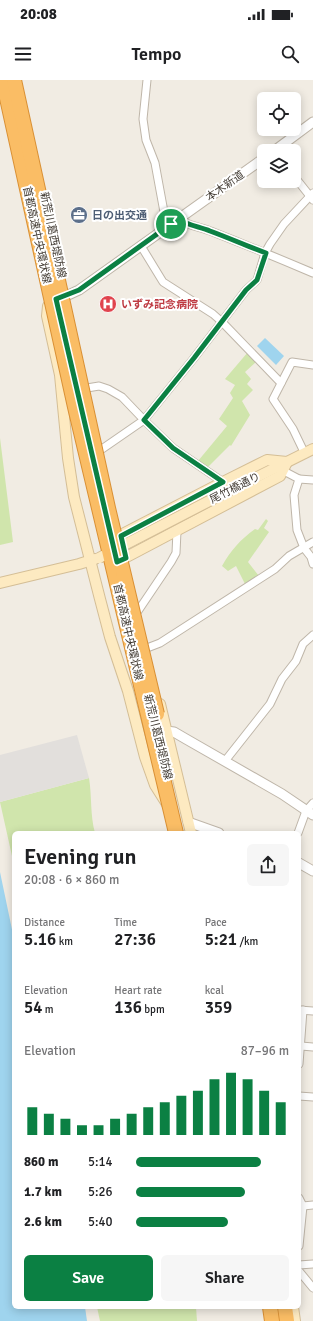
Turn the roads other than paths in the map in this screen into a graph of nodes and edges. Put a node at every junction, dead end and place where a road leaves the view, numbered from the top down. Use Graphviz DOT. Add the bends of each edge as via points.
graph roads {
  1 [pos="3,80"];
  2 [pos="8,80"];
  3 [pos="14,80"];
  4 [pos="20,80"];
  5 [pos="147,80"];
  6 [pos="313,122"];
  7 [pos="283,144"];
  8 [pos="257,163"];
  9 [pos="301,184"];
  10 [pos="312,196"];
  11 [pos="175,222"];
  12 [pos="141,246"];
  13 [pos="266,253"];
  14 [pos="313,273"];
  15 [pos="66,296"];
  16 [pos="56,299"];
  17 [pos="222,322"];
  18 [pos="313,365"];
  19 [pos="281,382"];
  20 [pos="87,388"];
  21 [pos="144,420"];
  22 [pos="102,449"];
  23 [pos="309,451"];
  24 [pos="282,466"];
  25 [pos="299,479"];
  26 [pos="313,480"];
  27 [pos="223,482"];
  28 [pos="177,531"];
  29 [pos="121,536"];
  30 [pos="112,540"];
  31 [pos="313,542"];
  32 [pos="304,548"];
  33 [pos="126,558"];
  34 [pos="94,559"];
  35 [pos="117,562"];
  36 [pos="313,564"];
  37 [pos="0,582"];
  38 [pos="138,611"];
  39 [pos="313,635"];
  40 [pos="147,648"];
  41 [pos="166,731"];
  42 [pos="225,761"];
  43 [pos="313,803"];
  44 [pos="176,813"];
  45 [pos="310,813"];
  46 [pos="187,827"];
  47 [pos="176,831"];
  48 [pos="180,831"];
  49 [pos="208,831"];
  50 [pos="299,831"];
  51 [pos="301,864"];
  52 [pos="313,871"];
  53 [pos="301,1010"];
  54 [pos="313,1011"];
  55 [pos="301,1046"];
  56 [pos="313,1047"];
  57 [pos="301,1096"];
  58 [pos="313,1097"];
  59 [pos="301,1202"];
  60 [pos="313,1205"];
  61 [pos="303,1206"];
  62 [pos="301,1226"];
  63 [pos="301,1264"];
  64 [pos="313,1264"];
  65 [pos="301,1273"];
  66 [pos="313,1288"];
  67 [pos="265,1309"];
  68 [pos="270,1309"];
  69 [pos="276,1309"];
  70 [pos="285,1309"];
  71 [pos="293,1309"];
  72 [pos="266,1321"];
  73 [pos="272,1321"];
  74 [pos="278,1321"];
  75 [pos="286,1321"];
  76 [pos="295,1321"];
  1 -- 47 [label="highway, 首都高速中央環状線, bridge" via="77,415"];
  2 -- 16 [label="main road, 新荒川葛西堤防線"];
  3 -- 46 [label="highway, 首都高速中央環状線, bridge" via="107,500"];
  4 -- 15 [label="main road, 新荒川葛西堤防線"];
  5 -- 11 [label="street" via="143,119 146,140 155,163 164,212"];
  6 -- 7 [label="street"];
  8 -- 11 [label="street, 本木新道"];
  9 -- 10 [label="street"];
  10 -- 13 [label="street" via="278,233"];
  11 -- 12 [label="street, 本木新道"];
  11 -- 13 [label="street" via="211,231"];
  12 -- 15 [label="street, 本木新道" via="79,290"];
  12 -- 17 [label="street" via="164,282"];
  13 -- 14 [label="street"];
  13 -- 17 [label="street" via="257,280 246,290"];
  15 -- 16 [label="main road"];
  15 -- 20 [label="main road, 新荒川葛西堤防線"];
  16 -- 30 [label="main road, 新荒川葛西堤防線"];
  16 -- 34 [label="main road" via="49,303 47,316 60,375 74,498"];
  17 -- 19 [label="street"];
  17 -- 21 [label="street"];
  18 -- 19 [label="street" via="292,362"];
  19 -- 23 [label="street" via="273,399"];
  20 -- 21 [label="street" via="99,386 108,389 122,397"];
  20 -- 22 [label="main road, 新荒川葛西堤防線"];
  21 -- 22 [label="street"];
  21 -- 27 [label="street" via="173,448"];
  22 -- 29 [label="main road, 新荒川葛西堤防線"];
  23 -- 24 [label="main road, 尾竹橋通り"];
  24 -- 25 [label="street"];
  24 -- 27 [label="main road" via="267,460"];
  24 -- 28 [label="main road" via="280,476"];
  24 -- 34 [label="main road, 尾竹橋通り, bridge"];
  25 -- 26 [label="street"];
  25 -- 32 [label="street" via="294,495 297,530"];
  27 -- 29 [label="main road"];
  28 -- 33 [label="main road"];
  28 -- 38 [label="street" via="176,553 172,562"];
  29 -- 30 [label="main road"];
  29 -- 33 [label="main road, 新荒川葛西堤防線"];
  30 -- 35 [label="main road, 新荒川葛西堤防線"];
  31 -- 32 [label="street"];
  32 -- 36 [label="street"];
  32 -- 40 [label="street" via="160,643"];
  33 -- 35 [label="main road"];
  33 -- 38 [label="main road, 新荒川葛西堤防線"];
  34 -- 37 [label="main road, 尾竹橋通り"];
  34 -- 44 [label="main road" via="110,637 150,772 160,795"];
  35 -- 44 [label="main road, 新荒川葛西堤防線"];
  38 -- 40 [label="main road, 新荒川葛西堤防線"];
  39 -- 42 [label="street" via="304,644 296,661 282,679 270,704"];
  40 -- 41 [label="main road, 新荒川葛西堤防線"];
  41 -- 42 [label="street" via="174,732"];
  41 -- 46 [label="main road, 新荒川葛西堤防線"];
  42 -- 45 [label="street"];
  43 -- 45 [label="street"];
  44 -- 46 [label="main road"];
  44 -- 48 [label="main road, 新荒川葛西堤防線"];
  45 -- 50 [label="street"];
  46 -- 49 [label="street"];
  51 -- 52 [label="street"];
  53 -- 54 [label="street"];
  53 -- 55 [label="street"];
  55 -- 56 [label="street"];
  57 -- 58 [label="street"];
  59 -- 61 [label="street"];
  60 -- 61 [label="street"];
  61 -- 62 [label="street"];
  63 -- 64 [label="street"];
  65 -- 66 [label="street"];
  67 -- 72 [label="highway"];
  68 -- 73 [label="highway"];
  69 -- 74 [label="main road"];
  70 -- 75 [label="highway"];
  71 -- 76 [label="main road"];
}
